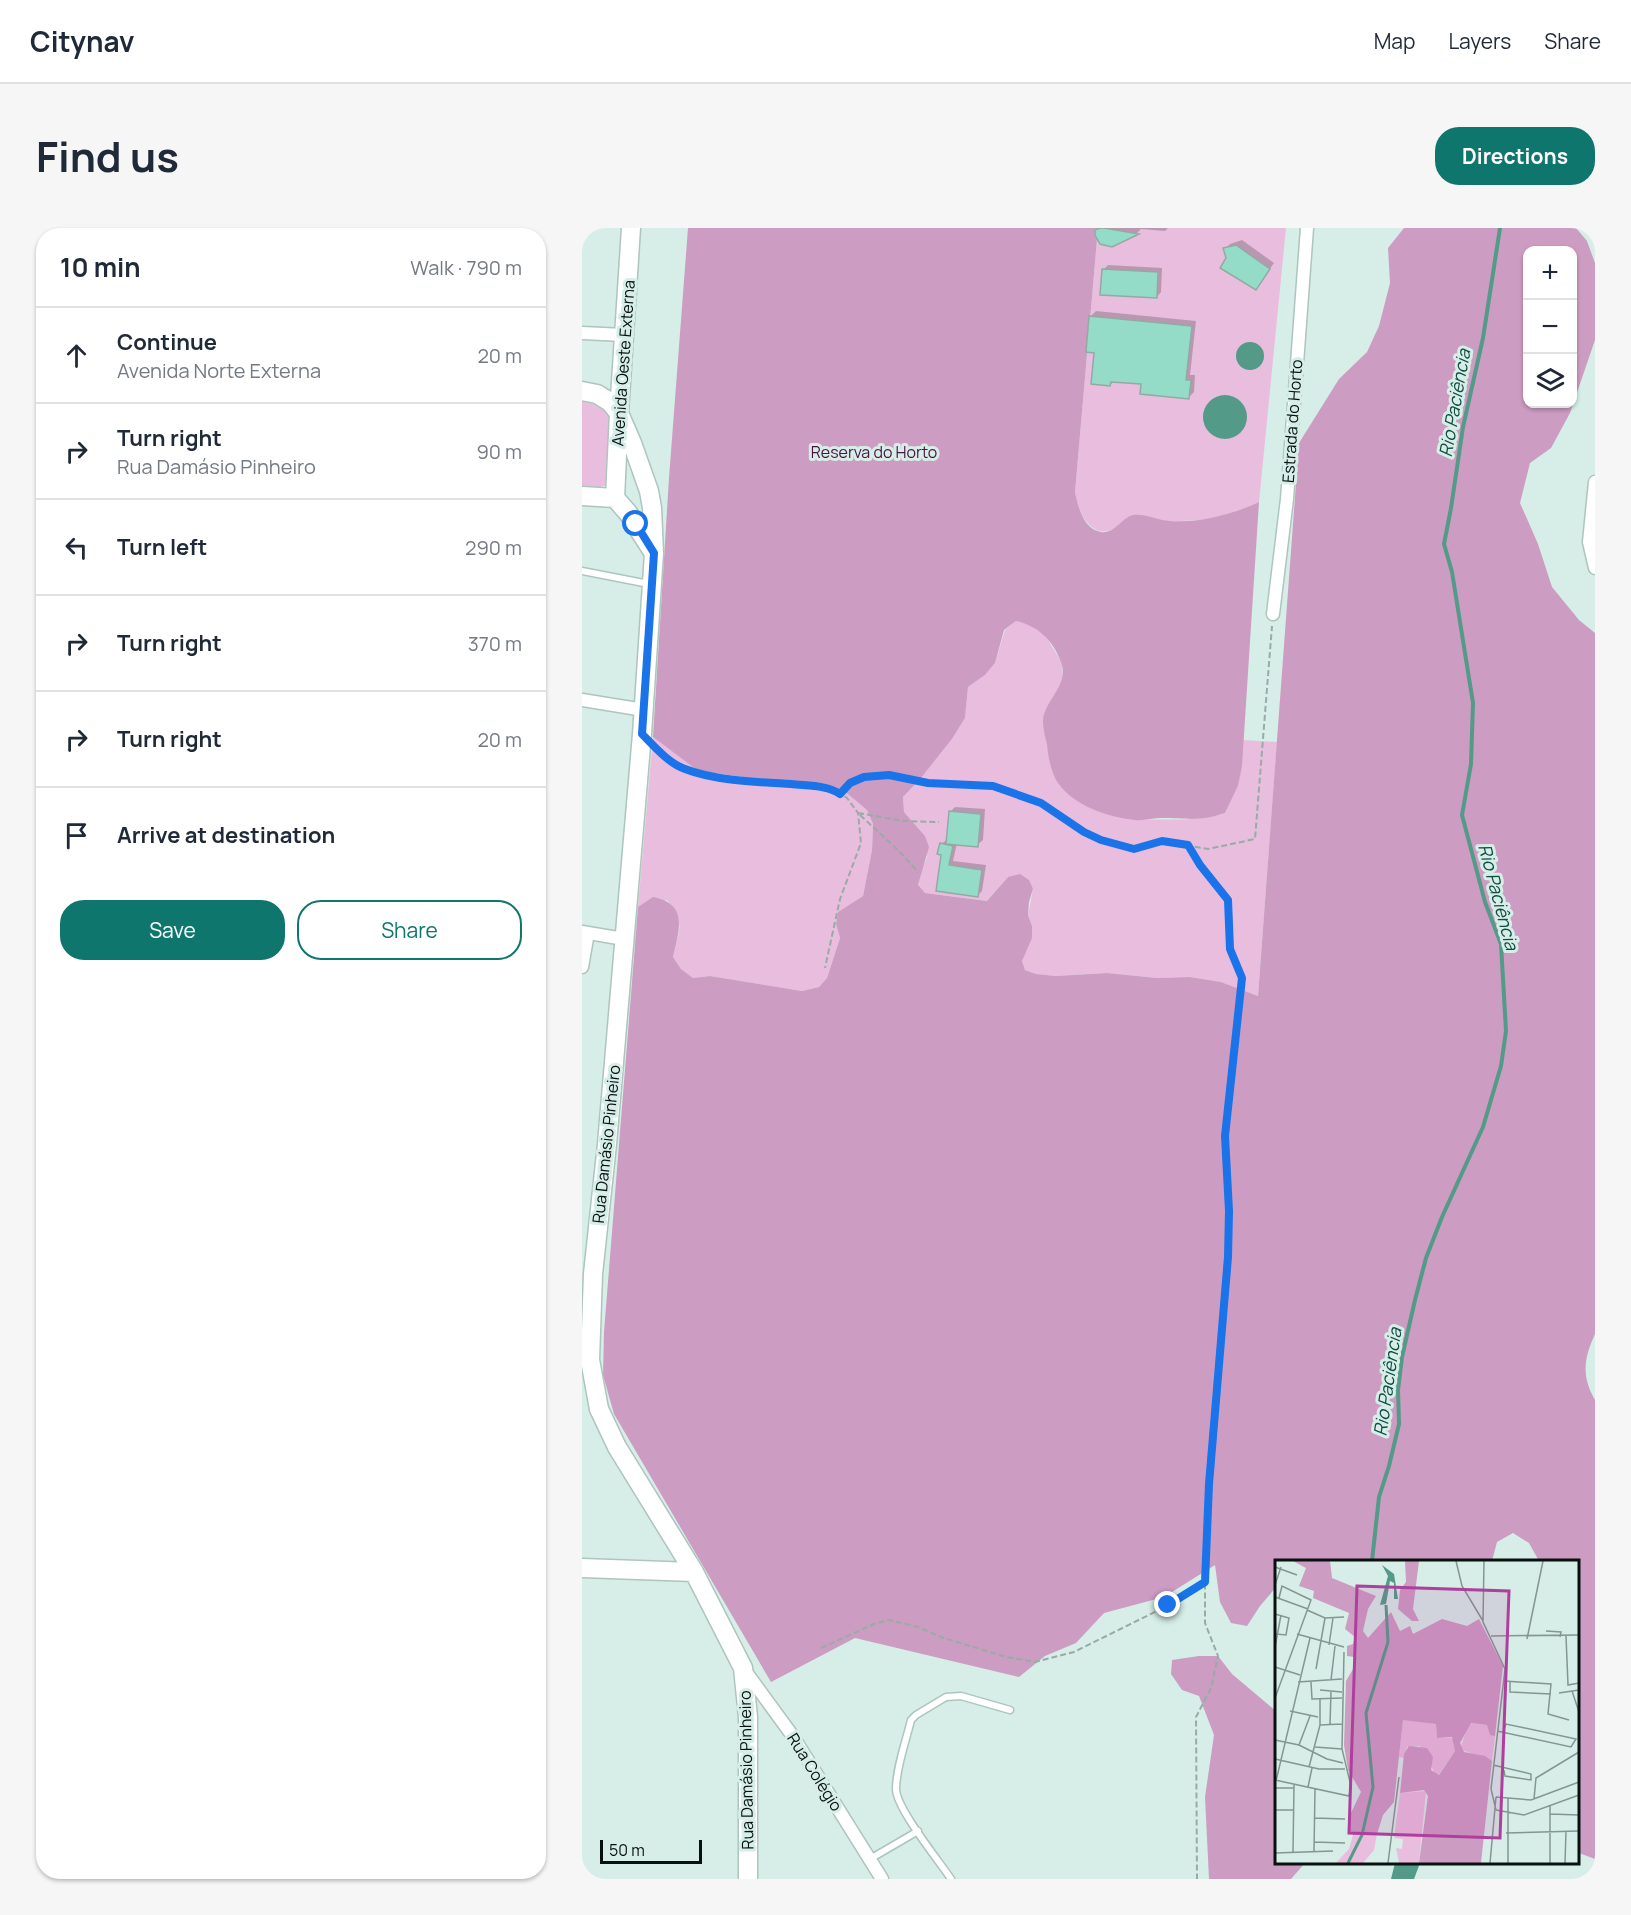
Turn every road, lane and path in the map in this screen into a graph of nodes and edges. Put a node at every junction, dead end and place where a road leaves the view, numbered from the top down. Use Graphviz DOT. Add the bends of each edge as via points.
graph roads {
  1 [pos="631,228"];
  2 [pos="1306,228"];
  3 [pos="582,333"];
  4 [pos="624,335"];
  5 [pos="582,391"];
  6 [pos="619,413"];
  7 [pos="1595,482"];
  8 [pos="582,496"];
  9 [pos="615,498"];
  10 [pos="654,553"];
  11 [pos="1595,568"];
  12 [pos="582,571"];
  13 [pos="653,585"];
  14 [pos="1273,614"];
  15 [pos="582,700"];
  16 [pos="644,711"];
  17 [pos="642,734"];
  18 [pos="840,794"];
  19 [pos="858,813"];
  20 [pos="939,822"];
  21 [pos="1188,845"];
  22 [pos="918,872"];
  23 [pos="585,932"];
  24 [pos="624,939"];
  25 [pos="582,968"];
  26 [pos="825,968"];
  27 [pos="587,1274"];
  28 [pos="582,1568"];
  29 [pos="694,1572"];
  30 [pos="1205,1582"];
  31 [pos="821,1648"];
  32 [pos="743,1668"];
  33 [pos="1010,1710"];
  34 [pos="918,1831"];
  35 [pos="870,1860"];
  36 [pos="747,1879"];
  37 [pos="882,1879"];
  38 [pos="951,1879"];
  39 [pos="1197,1879"];
  1 -- 4 [label="street, Avenida Oeste Externa"];
  2 -- 14 [label="street, Estrada do Horto" via="1287,499"];
  3 -- 4 [label="street"];
  4 -- 6 [label="street, Avenida Oeste Externa"];
  5 -- 6 [label="street" via="603,397"];
  6 -- 9 [label="street, Avenida Oeste Externa"];
  6 -- 10 [label="street, Rua Damásio Pinheiro" via="649,491"];
  7 -- 11 [label="street" via="1589,542"];
  8 -- 9 [label="street"];
  9 -- 10 [label="street"];
  10 -- 13 [label="street, Rua Damásio Pinheiro"];
  12 -- 13 [label="lane"];
  13 -- 16 [label="street, Rua Damásio Pinheiro"];
  14 -- 21 [label="path" via="1255,839 1208,849"];
  15 -- 16 [label="street"];
  16 -- 17 [label="street, Rua Damásio Pinheiro"];
  17 -- 18 [label="path" via="683,769 816,786"];
  17 -- 24 [label="street, Rua Damásio Pinheiro"];
  18 -- 19 [label="path"];
  18 -- 21 [label="path" via="850,783 864,777 889,775 928,783 993,786 1041,803 1101,840 1134,849 1162,841"];
  19 -- 20 [label="path"];
  19 -- 22 [label="path"];
  19 -- 26 [label="path" via="861,843 840,899"];
  21 -- 30 [label="path" via="1228,900 1230,949 1242,978 1225,1136 1228,1257"];
  23 -- 24 [label="street"];
  23 -- 25 [label="street"];
  24 -- 27 [label="street, Rua Damásio Pinheiro" via="607,1144"];
  27 -- 29 [label="street, Rua Damásio Pinheiro" via="590,1360 599,1409 617,1448"];
  28 -- 29 [label="street"];
  29 -- 32 [label="street, Rua Damásio Pinheiro"];
  30 -- 31 [label="path" via="1094,1643 1035,1662 1006,1657 889,1620"];
  30 -- 39 [label="path" via="1205,1623 1218,1656 1211,1688 1196,1717"];
  32 -- 35 [label="street, Rua Colégio" via="792,1735"];
  32 -- 36 [label="street, Rua Damásio Pinheiro" via="748,1717"];
  33 -- 34 [label="lane" via="953,1696 940,1699 911,1720 896,1789"];
  34 -- 35 [label="lane"];
  34 -- 38 [label="lane"];
  35 -- 37 [label="street, Rua Colégio"];
}
